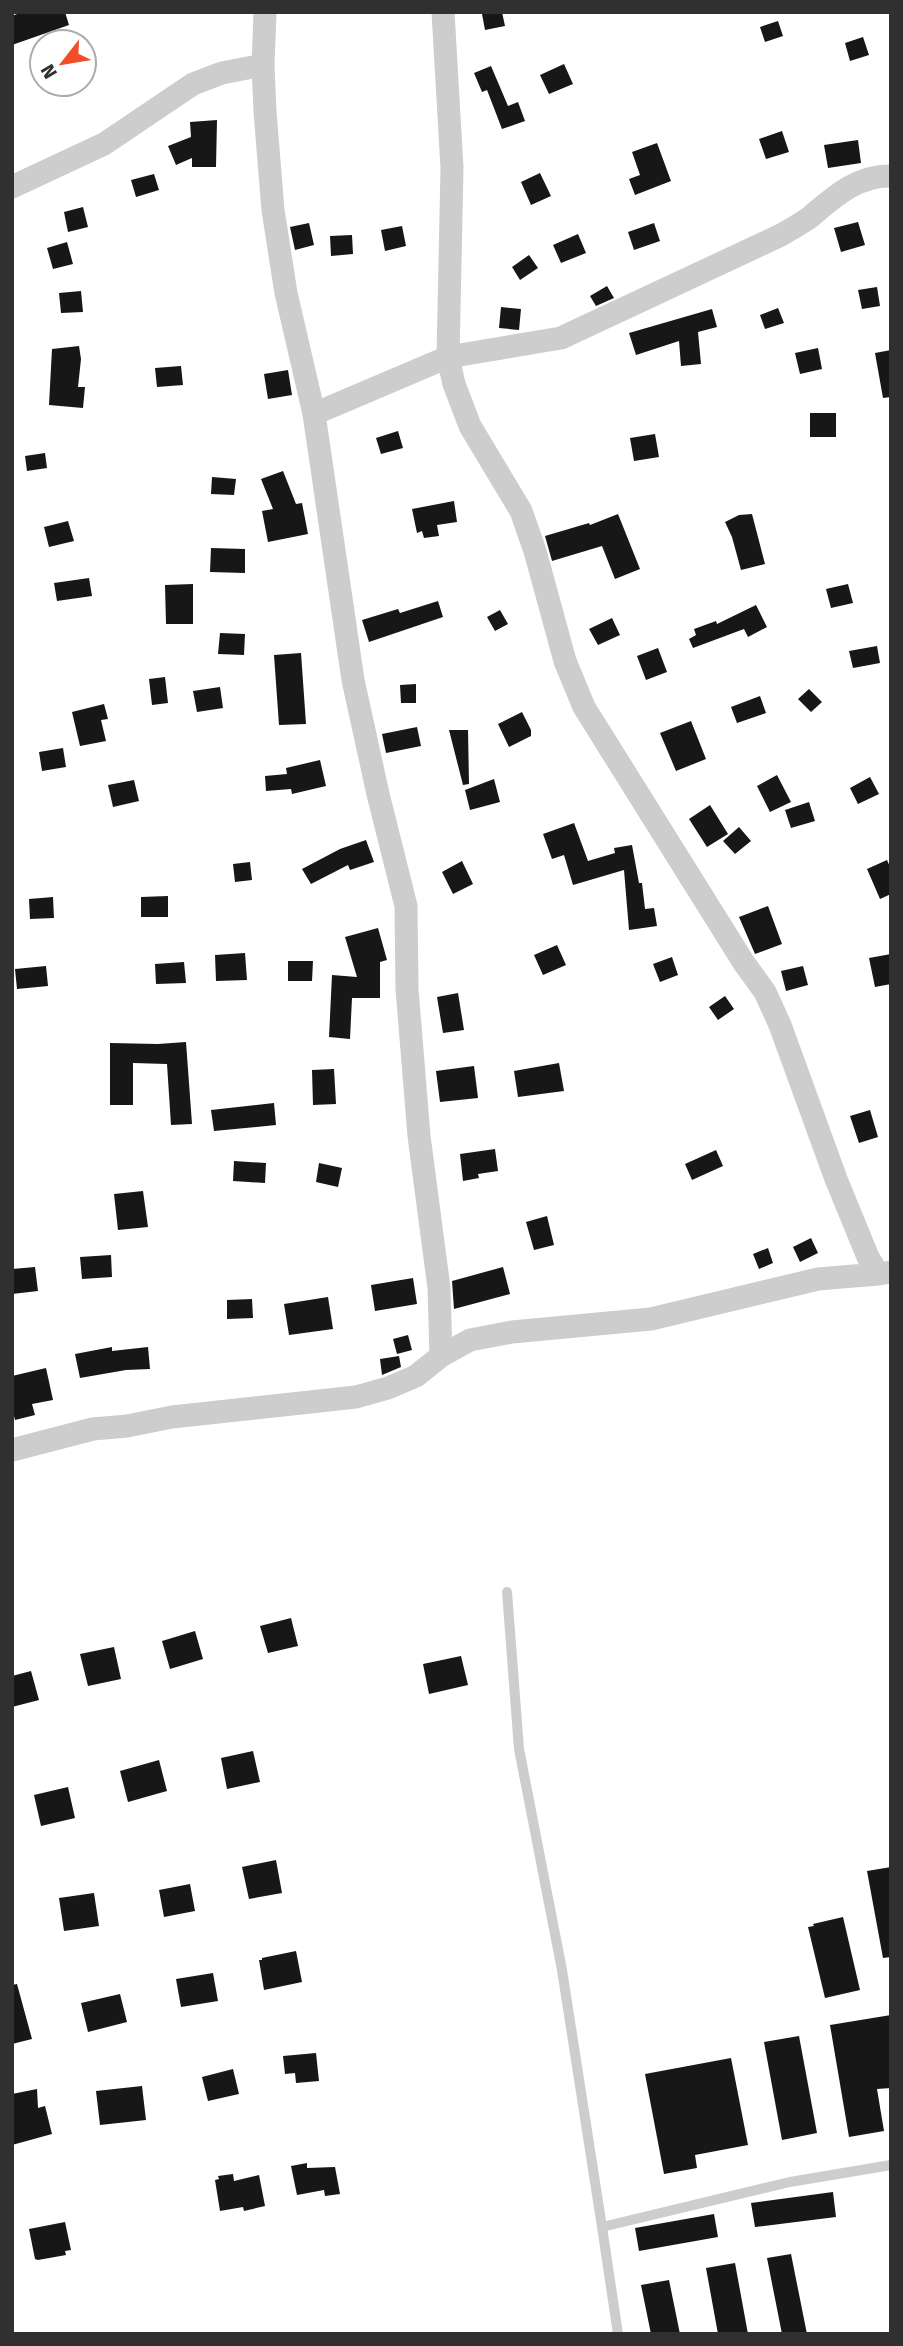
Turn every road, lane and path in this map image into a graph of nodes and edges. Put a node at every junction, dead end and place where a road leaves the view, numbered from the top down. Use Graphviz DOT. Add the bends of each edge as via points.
graph roads {
  1 [pos="265,12"];
  2 [pos="443,12"];
  3 [pos="263,65"];
  4 [pos="891,176"];
  5 [pos="12,187"];
  6 [pos="448,357"];
  7 [pos="314,414"];
  8 [pos="885,1273"];
  9 [pos="441,1356"];
  10 [pos="12,1450"];
  11 [pos="507,1592"];
  12 [pos="891,2165"];
  13 [pos="602,2227"];
  14 [pos="618,2334"];
  1 -- 3 [label="street"];
  2 -- 6 [label="street" via="452,168"];
  3 -- 5 [label="street" via="193,84 104,144"];
  3 -- 7 [label="street" via="273,210 286,293"];
  4 -- 6 [label="street" via="851,185 780,235 561,338"];
  6 -- 7 [label="street"];
  6 -- 8 [label="street" via="470,426 521,511 565,661 584,707 765,992 868,1257"];
  7 -- 9 [label="street" via="353,680 405,906 409,1016 439,1288"];
  8 -- 9 [label="street" via="818,1279 651,1319 512,1332 470,1340"];
  9 -- 10 [label="street" via="416,1376 356,1397 93,1429"];
  11 -- 13 [label="lane" via="519,1749 562,1970"];
  12 -- 13 [label="lane" via="790,2182"];
  13 -- 14 [label="lane"];
}
